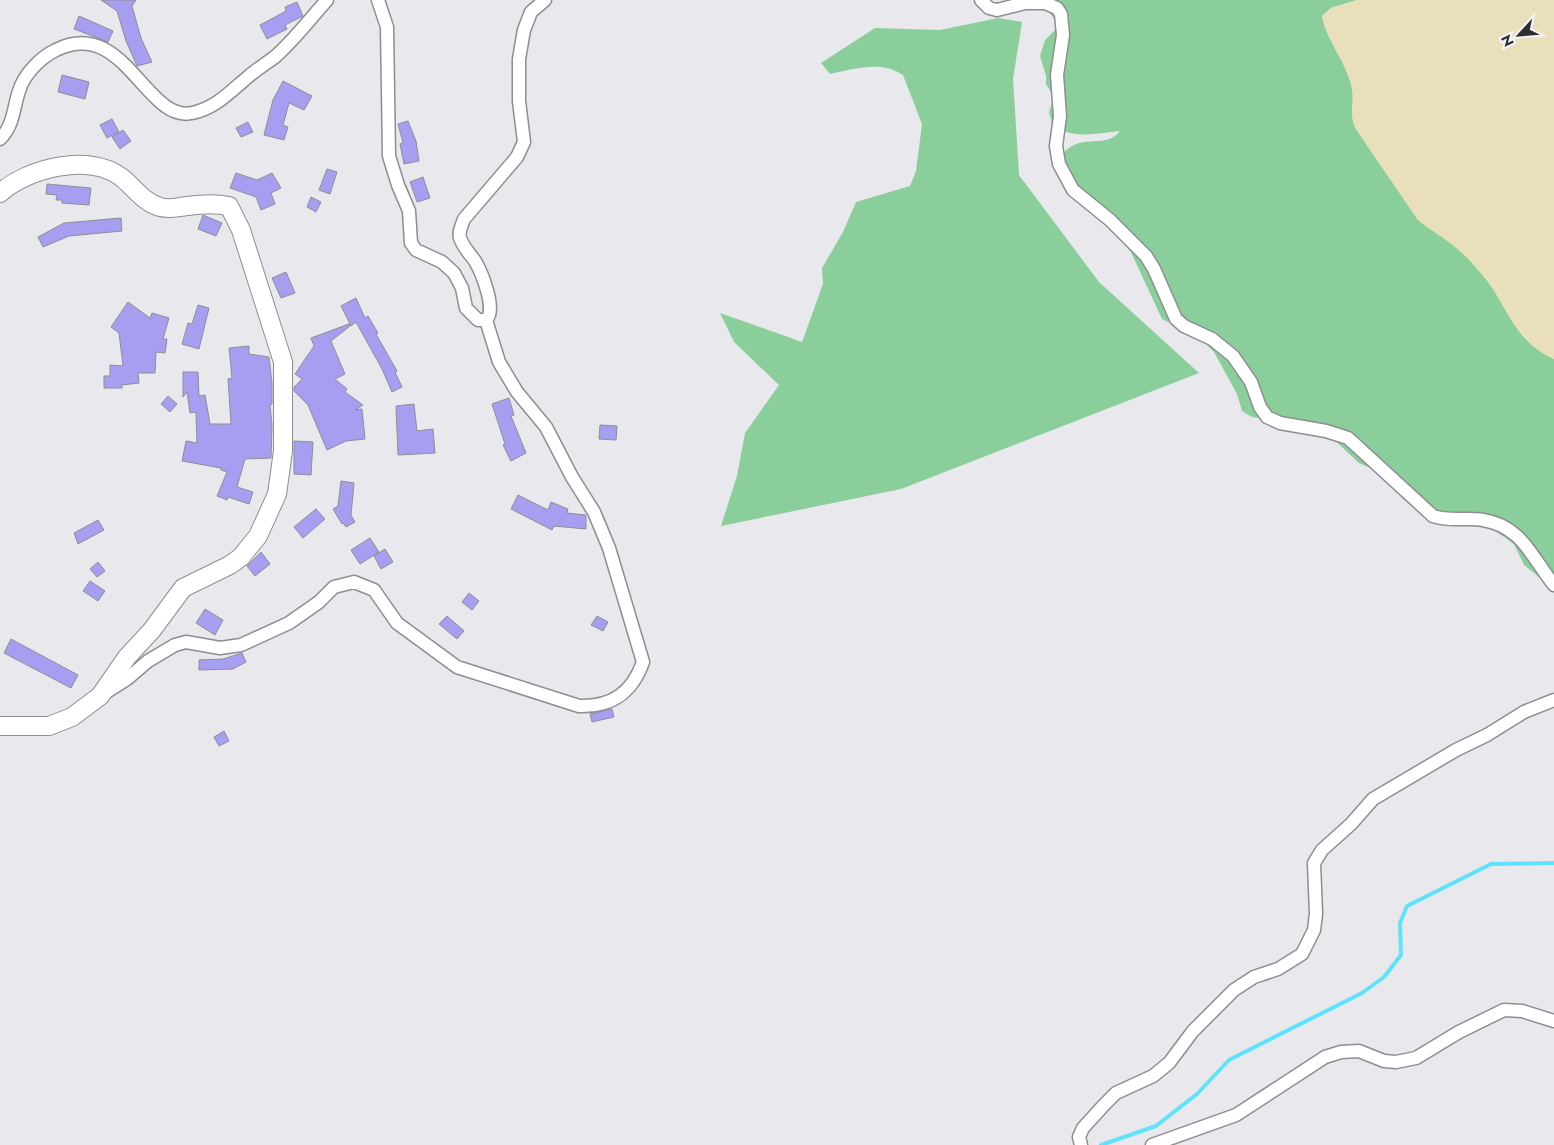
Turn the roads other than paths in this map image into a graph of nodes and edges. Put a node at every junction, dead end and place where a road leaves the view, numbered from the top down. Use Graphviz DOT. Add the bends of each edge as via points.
graph roads {
  1 [pos="327,0"];
  2 [pos="378,0"];
  3 [pos="545,0"];
  4 [pos="981,0"];
  5 [pos="0,139"];
  6 [pos="0,192"];
  7 [pos="486,320"];
  8 [pos="1554,585"];
  9 [pos="100,696"];
  10 [pos="1554,700"];
  11 [pos="0,726"];
  12 [pos="1554,1020"];
  13 [pos="1081,1145"];
  14 [pos="1152,1145"];
  1 -- 5 [label="street" via="276,56 226,97 191,114 175,112 110,52 77,44 56,50 27,75 19,90 7,132"];
  2 -- 7 [label="street" via="388,37 389,156 409,210 411,243 416,250 442,262 454,273 462,288 466,308 478,320"];
  3 -- 7 [label="street" via="531,12 521,45 518,85 524,142 517,157 464,219 460,230 460,237 476,262 490,306"];
  4 -- 8 [label="street" via="989,8 997,10 1035,3 1059,10 1063,23 1057,75 1060,116 1056,146 1063,176 1073,190 1110,220 1146,256 1170,309 1180,323 1212,339 1233,356 1251,382 1267,417 1280,423 1326,430 1348,438 1433,516 1447,520 1485,520 1512,531 1533,553"];
  6 -- 9 [label="street" via="51,168 81,163 110,170 148,202 160,207 229,206 241,230 284,362 283,451 277,494 258,536 230,565 183,588"];
  7 -- 9 [label="street" via="499,362 517,392 556,443 610,548 643,662 633,684 624,694 594,706 579,706 457,667 396,623 374,590 354,582 334,587 289,623 241,645 220,648 186,642 175,645"];
  9 -- 11 [label="street" via="72,717 49,726"];
  10 -- 13 [label="street" via="1524,712 1373,799 1322,850 1314,863 1314,930 1302,954 1278,969 1254,976 1234,990 1194,1030 1169,1063 1153,1076 1116,1093 1104,1105 1083,1128 1079,1137"];
  12 -- 14 [label="street" via="1522,1011 1504,1010 1416,1058 1396,1062 1359,1052 1341,1052 1325,1057 1236,1115"];
}
